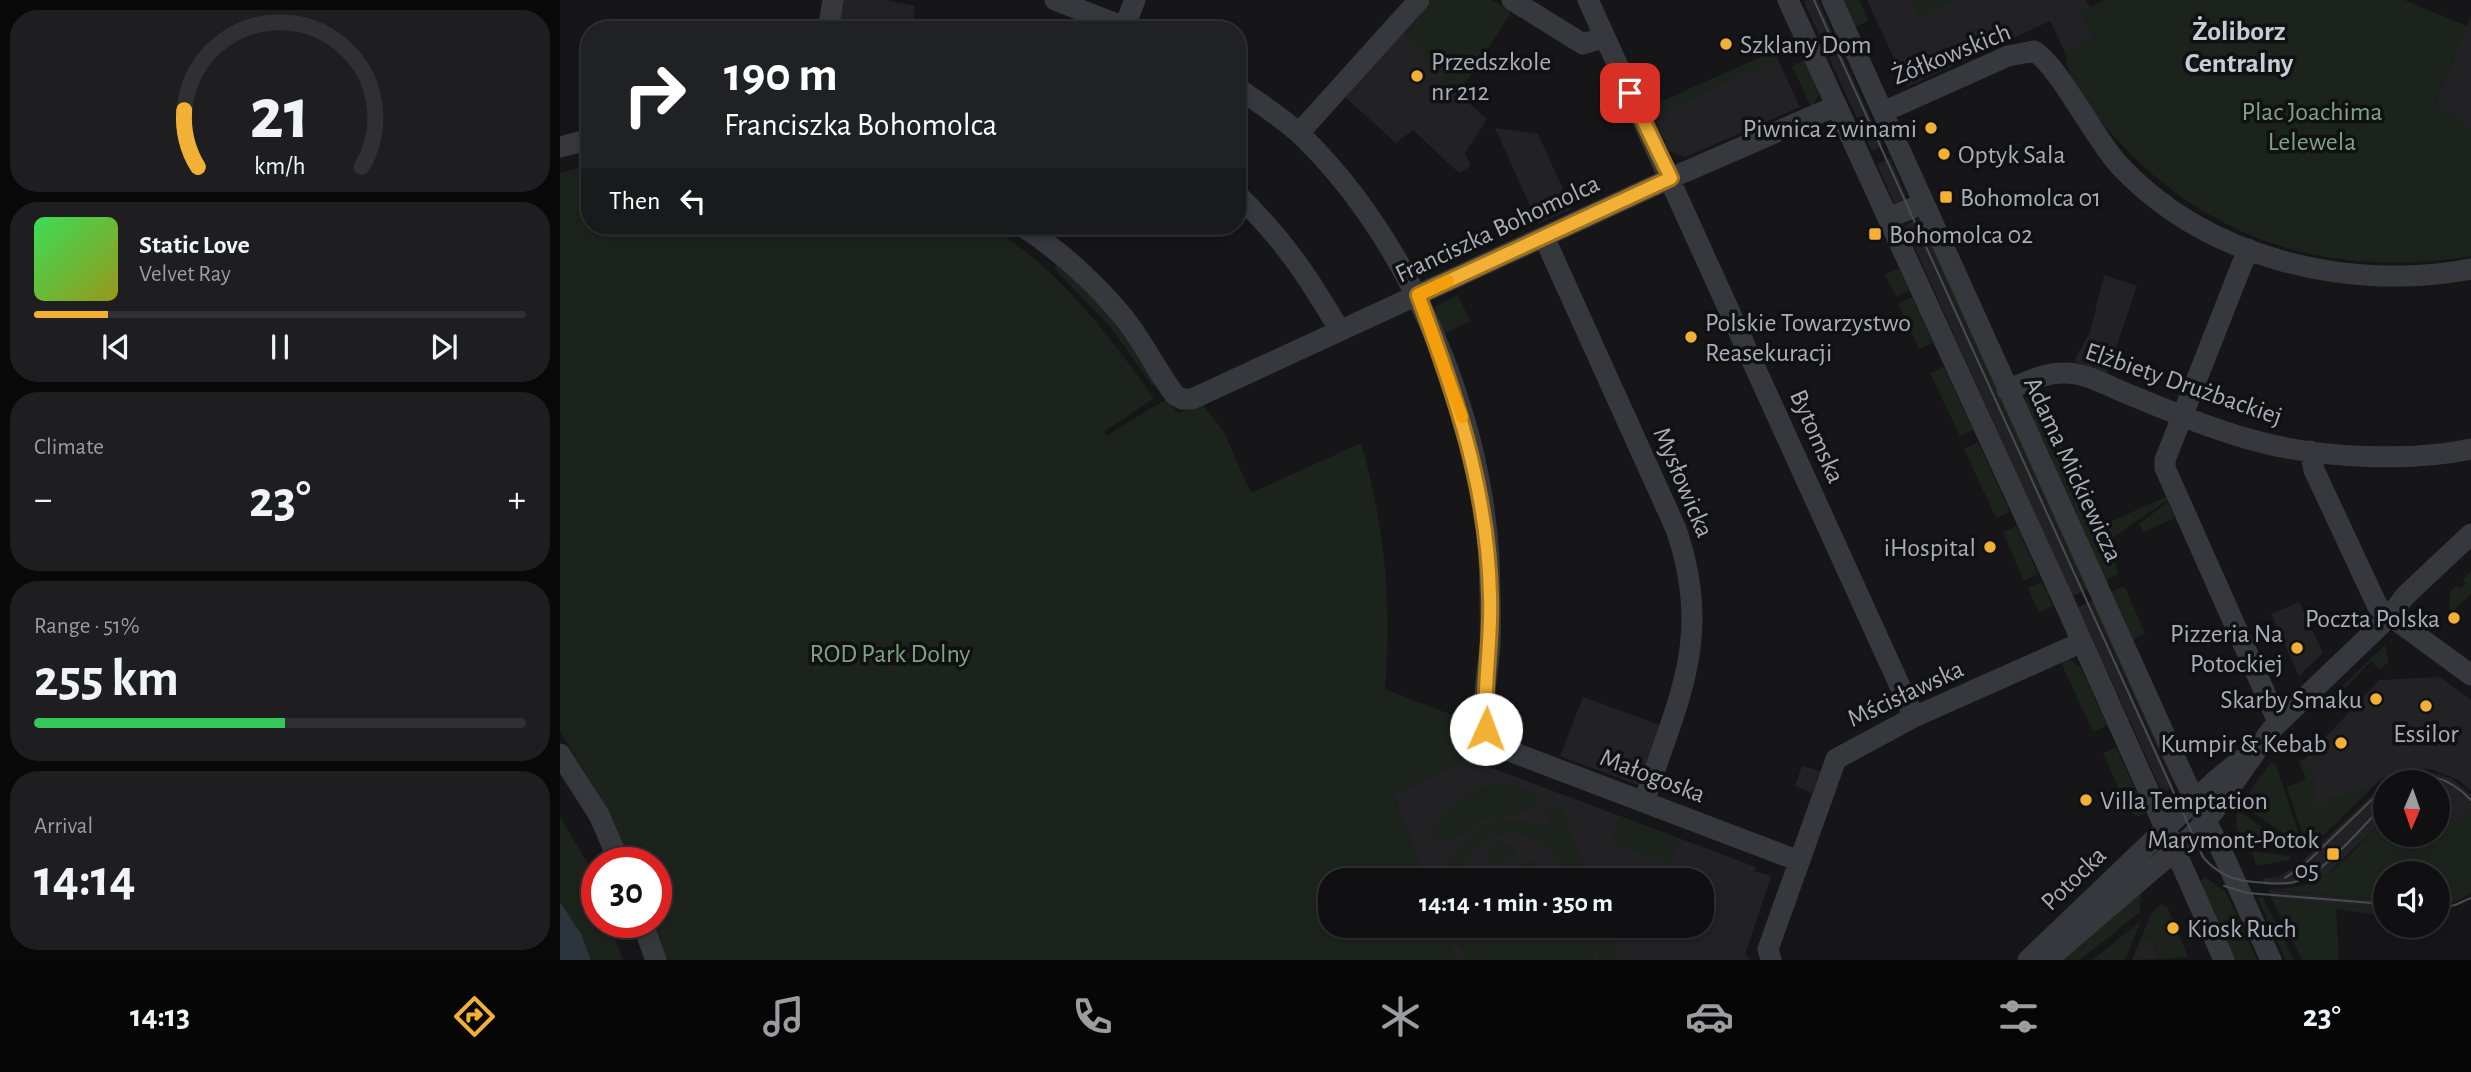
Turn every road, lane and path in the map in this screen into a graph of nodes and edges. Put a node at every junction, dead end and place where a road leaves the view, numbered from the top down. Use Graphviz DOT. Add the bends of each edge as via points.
graph roads {
  1 [pos="833,0"];
  2 [pos="1055,0"];
  3 [pos="1135,0"];
  4 [pos="1419,0"];
  5 [pos="1511,0"];
  6 [pos="1588,0"];
  7 [pos="1788,0"];
  8 [pos="1832,0"];
  9 [pos="830,21"];
  10 [pos="1106,21"];
  11 [pos="1128,21"];
  12 [pos="1605,37"];
  13 [pos="1246,95"];
  14 [pos="1836,106"];
  15 [pos="1883,112"];
  16 [pos="1299,133"];
  17 [pos="581,141"];
  18 [pos="560,147"];
  19 [pos="1671,178"];
  20 [pos="1246,203"];
  21 [pos="1924,203"];
  22 [pos="1888,218"];
  23 [pos="1047,235"];
  24 [pos="1544,237"];
  25 [pos="2249,249"];
  26 [pos="2471,269"];
  27 [pos="1418,295"];
  28 [pos="1340,331"];
  29 [pos="2007,390"];
  30 [pos="2183,416"];
  31 [pos="2466,450"];
  32 [pos="2310,451"];
  33 [pos="2470,539"];
  34 [pos="2389,617"];
  35 [pos="2080,643"];
  36 [pos="2471,675"];
  37 [pos="1914,717"];
  38 [pos="2278,722"];
  39 [pos="560,754"];
  40 [pos="2251,754"];
  41 [pos="2195,801"];
  42 [pos="1644,802"];
  43 [pos="2206,821"];
  44 [pos="2165,830"];
  45 [pos="613,847"];
  46 [pos="2175,853"];
  47 [pos="1799,861"];
  48 [pos="648,938"];
  49 [pos="656,960"];
  50 [pos="1772,960"];
  51 [pos="2028,960"];
  52 [pos="2047,960"];
  53 [pos="2224,960"];
  54 [pos="2271,960"];
  1 -- 9 [label="street"];
  2 -- 10 [label="street"];
  3 -- 11 [label="street"];
  4 -- 16 [label="street"];
  5 -- 12 [label="street" via="1583,44"];
  6 -- 12 [label="street, Bytomska"];
  7 -- 14 [label="street"];
  8 -- 15 [label="street, Adama Mickiewicza"];
  12 -- 19 [label="street, Bytomska"];
  13 -- 16 [label="street"];
  14 -- 19 [label="street, Franciszka Bohomolca"];
  14 -- 22 [label="street"];
  15 -- 21 [label="street, Adama Mickiewicza"];
  15 -- 25 [label="street, Żółkowskich" via="2008,56 2022,51 2040,55 2120,166 2202,228"];
  16 -- 27 [label="street" via="1360,203"];
  17 -- 18 [label="street"];
  19 -- 24 [label="street, Franciszka Bohomolca"];
  19 -- 37 [label="street, Bytomska"];
  20 -- 28 [label="street" via="1299,261"];
  21 -- 22 [label="street"];
  21 -- 29 [label="street, Adama Mickiewicza"];
  22 -- 35 [label="street"];
  23 -- 28 [label="street, Franciszka Bohomolca" via="1121,314 1169,387 1182,399 1199,396"];
  24 -- 27 [label="street, Franciszka Bohomolca"];
  24 -- 42 [label="street, Mysłowicka" via="1685,557 1692,606 1687,676"];
  25 -- 26 [label="street" via="2324,272 2357,276 2419,276"];
  25 -- 30 [label="street"];
  27 -- 28 [label="street, Franciszka Bohomolca"];
  27 -- 42 [label="street, Małogoska" via="1457,401 1483,514 1490,594 1485,719 1489,739 1499,747"];
  29 -- 30 [label="street, Elżbiety Drużbackiej" via="2046,374 2078,373"];
  29 -- 41 [label="street, Adama Mickiewicza"];
  30 -- 32 [label="street, Elżbiety Drużbackiej" via="2264,443"];
  30 -- 38 [label="street" via="2165,460 2166,476"];
  31 -- 32 [label="street, Elżbiety Drużbackiej" via="2384,455"];
  32 -- 34 [label="street" via="2314,470 2370,592"];
  33 -- 34 [label="street, Potocka" via="2405,596"];
  34 -- 36 [label="street"];
  34 -- 38 [label="street, Potocka"];
  35 -- 37 [label="street, Mścisławska"];
  35 -- 44 [label="street"];
  37 -- 47 [label="street, Mścisławska" via="1836,759"];
  38 -- 40 [label="street, Potocka"];
  39 -- 45 [label="street"];
  40 -- 41 [label="street, Potocka"];
  40 -- 43 [label="street, Potocka"];
  41 -- 43 [label="street, Adama Mickiewicza"];
  41 -- 44 [label="street, Potocka"];
  42 -- 47 [label="street, Małogoska"];
  43 -- 46 [label="street, Potocka"];
  43 -- 54 [label="street, Adama Mickiewicza"];
  44 -- 46 [label="street"];
  44 -- 51 [label="street, Potocka"];
  46 -- 52 [label="street, Potocka"];
  46 -- 53 [label="street"];
  47 -- 50 [label="street, Mścisławska" via="1768,950"];
  48 -- 49 [label="street"];
}
